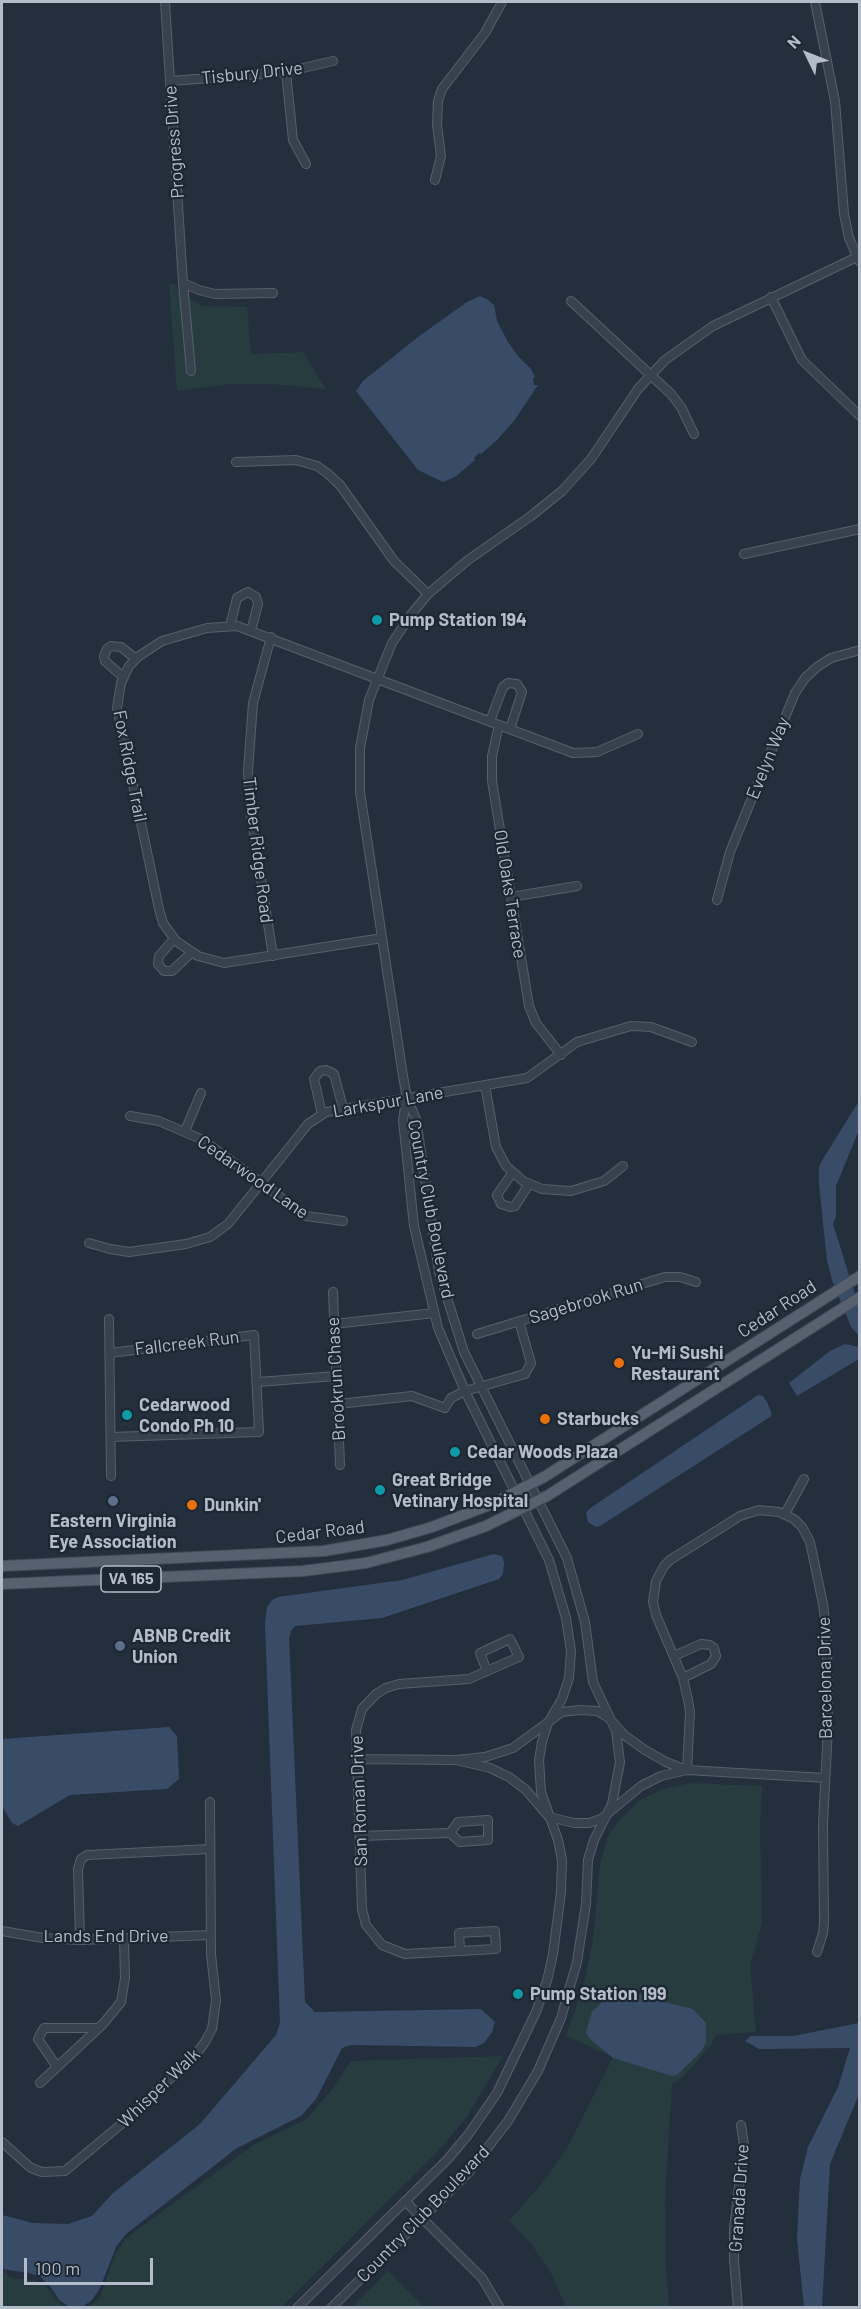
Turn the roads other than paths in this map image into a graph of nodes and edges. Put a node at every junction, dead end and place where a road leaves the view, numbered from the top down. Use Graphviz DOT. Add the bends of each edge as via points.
graph roads {
  1 [pos="165,2"];
  2 [pos="502,2"];
  3 [pos="815,2"];
  4 [pos="333,61"];
  5 [pos="286,72"];
  6 [pos="171,81"];
  7 [pos="306,165"];
  8 [pos="435,180"];
  9 [pos="858,259"];
  10 [pos="183,283"];
  11 [pos="273,293"];
  12 [pos="771,297"];
  13 [pos="571,301"];
  14 [pos="191,371"];
  15 [pos="650,375"];
  16 [pos="860,416"];
  17 [pos="694,434"];
  18 [pos="236,462"];
  19 [pos="860,530"];
  20 [pos="744,554"];
  21 [pos="428,594"];
  22 [pos="230,626"];
  23 [pos="251,631"];
  24 [pos="270,637"];
  25 [pos="860,650"];
  26 [pos="136,658"];
  27 [pos="123,677"];
  28 [pos="377,678"];
  29 [pos="490,722"];
  30 [pos="499,725"];
  31 [pos="510,729"];
  32 [pos="638,734"];
  33 [pos="577,886"];
  34 [pos="511,897"];
  35 [pos="717,900"];
  36 [pos="382,938"];
  37 [pos="174,939"];
  38 [pos="191,953"];
  39 [pos="273,956"];
  40 [pos="692,1042"];
  41 [pos="561,1055"];
  42 [pos="485,1085"];
  43 [pos="201,1093"];
  44 [pos="406,1098"];
  45 [pos="344,1108"];
  46 [pos="322,1114"];
  47 [pos="130,1116"];
  48 [pos="185,1131"];
  49 [pos="623,1166"];
  50 [pos="513,1172"];
  51 [pos="261,1183"];
  52 [pos="529,1184"];
  53 [pos="343,1221"];
  54 [pos="89,1243"];
  55 [pos="860,1276"];
  56 [pos="696,1282"];
  57 [pos="333,1292"];
  58 [pos="860,1297"];
  59 [pos="434,1313"];
  60 [pos="109,1319"];
  61 [pos="519,1321"];
  62 [pos="334,1324"];
  63 [pos="477,1334"];
  64 [pos="110,1353"];
  65 [pos="336,1376"];
  66 [pos="258,1382"];
  67 [pos="473,1389"];
  68 [pos="338,1404"];
  69 [pos="111,1437"];
  70 [pos="340,1465"];
  71 [pos="111,1476"];
  72 [pos="804,1479"];
  73 [pos="530,1485"];
  74 [pos="515,1493"];
  75 [pos="538,1501"];
  76 [pos="523,1509"];
  77 [pos="785,1514"];
  78 [pos="2,1566"];
  79 [pos="2,1584"];
  80 [pos="674,1656"];
  81 [pos="488,1671"];
  82 [pos="683,1678"];
  83 [pos="551,1717"];
  84 [pos="609,1718"];
  85 [pos="357,1759"];
  86 [pos="456,1760"];
  87 [pos="687,1770"];
  88 [pos="825,1778"];
  89 [pos="210,1802"];
  90 [pos="609,1813"];
  91 [pos="549,1817"];
  92 [pos="450,1833"];
  93 [pos="360,1836"];
  94 [pos="210,1849"];
  95 [pos="2,1931"];
  96 [pos="211,1935"];
  97 [pos="124,1939"];
  98 [pos="80,1940"];
  99 [pos="460,1951"];
  100 [pos="817,1952"];
  101 [pos="99,2028"];
  102 [pos="57,2067"];
  103 [pos="40,2083"];
  104 [pos="741,2125"];
  105 [pos="2,2142"];
  106 [pos="405,2201"];
  107 [pos="423,2218"];
  108 [pos="297,2307"];
  109 [pos="331,2307"];
  110 [pos="500,2307"];
  111 [pos="738,2307"];
  1 -- 6 [label="street, Progress Drive"];
  2 -- 8 [label="street" via="485,33 442,90 437,125 441,156"];
  3 -- 9 [label="street" via="835,101 844,214"];
  4 -- 5 [label="street, Tisbury Drive"];
  5 -- 6 [label="street, Tisbury Drive"];
  5 -- 7 [label="street" via="292,140"];
  6 -- 10 [label="street, Progress Drive"];
  9 -- 12 [label="street, Country Club Boulevard"];
  10 -- 11 [label="street" via="215,294"];
  10 -- 14 [label="street, Progress Drive"];
  12 -- 15 [label="street, Country Club Boulevard" via="696,336"];
  12 -- 16 [label="street" via="802,360"];
  13 -- 15 [label="street"];
  15 -- 17 [label="street" via="677,400"];
  15 -- 21 [label="street, Country Club Boulevard" via="591,459 562,491"];
  18 -- 21 [label="street" via="296,460 327,473 340,485 393,561"];
  19 -- 20 [label="street"];
  21 -- 28 [label="street, Country Club Boulevard" via="392,643"];
  22 -- 23 [label="street, Fox Ridge Trail"];
  22 -- 23 [label="street" via="237,598 248,592 258,604"];
  22 -- 26 [label="street, Fox Ridge Trail" via="207,628 162,641"];
  23 -- 24 [label="street, Fox Ridge Trail"];
  24 -- 28 [label="street, Fox Ridge Trail"];
  24 -- 39 [label="street, Timber Ridge Road" via="251,718 248,771"];
  25 -- 35 [label="street, Evelyn Way" via="831,658 817,667 795,693 730,852"];
  26 -- 27 [label="street, Fox Ridge Trail"];
  26 -- 27 [label="street" via="116,645 107,649 105,661"];
  27 -- 37 [label="street, Fox Ridge Trail" via="117,708 122,735 159,909"];
  28 -- 29 [label="street, Fox Ridge Trail"];
  28 -- 36 [label="street, Country Club Boulevard" via="363,727 359,777"];
  29 -- 30 [label="street, Fox Ridge Trail"];
  29 -- 31 [label="street" via="503,687 514,683 522,692"];
  30 -- 31 [label="street, Fox Ridge Trail"];
  30 -- 34 [label="street, Old Oaks Terrace" via="491,768"];
  31 -- 32 [label="street, Fox Ridge Trail" via="585,754"];
  33 -- 34 [label="street"];
  34 -- 41 [label="street, Old Oaks Terrace" via="529,1006 536,1023"];
  36 -- 39 [label="street, Fox Ridge Trail"];
  36 -- 44 [label="street, Country Club Boulevard"];
  37 -- 38 [label="street, Fox Ridge Trail"];
  37 -- 38 [label="street" via="159,956 158,964 164,971 172,971"];
  38 -- 39 [label="street, Fox Ridge Trail" via="224,963"];
  40 -- 41 [label="street, Larkspur Lane" via="636,1025 577,1042"];
  41 -- 42 [label="street, Larkspur Lane" via="527,1078"];
  42 -- 44 [label="street, Larkspur Lane"];
  42 -- 50 [label="street" via="496,1147"];
  43 -- 48 [label="street"];
  44 -- 45 [label="street, Larkspur Lane"];
  44 -- 59 [label="street, Country Club Boulevard" via="403,1120 414,1226"];
  44 -- 67 [label="street, Country Club Boulevard" via="416,1119 443,1286"];
  45 -- 46 [label="street, Larkspur Lane"];
  45 -- 46 [label="street" via="334,1074 321,1071 314,1079"];
  46 -- 51 [label="street, Larkspur Lane" via="308,1124"];
  47 -- 48 [label="street, Cedarwood Lane"];
  48 -- 51 [label="street, Cedarwood Lane" via="223,1153"];
  49 -- 52 [label="street" via="604,1181 571,1191"];
  50 -- 52 [label="street"];
  50 -- 52 [label="street" via="498,1195 501,1204 515,1206"];
  51 -- 53 [label="street, Cedarwood Lane" via="306,1216"];
  51 -- 54 [label="street, Larkspur Lane" via="228,1224 197,1242 129,1252"];
  55 -- 73 [label="main road, Cedar Road / VA 165"];
  56 -- 61 [label="street, Sagebrook Run" via="665,1277"];
  57 -- 62 [label="street, Brookrun Chase"];
  58 -- 75 [label="main road, Cedar Road / VA 165"];
  59 -- 62 [label="street"];
  59 -- 67 [label="street, Country Club Boulevard"];
  60 -- 64 [label="street, Fallcreek Run"];
  61 -- 63 [label="street, Sagebrook Run"];
  61 -- 67 [label="street" via="530,1357 529,1369 525,1374"];
  62 -- 65 [label="street, Brookrun Chase"];
  64 -- 66 [label="street, Fallcreek Run" via="254,1335"];
  64 -- 69 [label="street, Fallcreek Run"];
  65 -- 66 [label="street"];
  65 -- 68 [label="street, Brookrun Chase"];
  66 -- 69 [label="street, Fallcreek Run" via="260,1432"];
  67 -- 68 [label="street" via="452,1398 445,1408 412,1396"];
  67 -- 73 [label="street, Country Club Boulevard"];
  67 -- 74 [label="street, Country Club Boulevard"];
  68 -- 70 [label="street, Brookrun Chase"];
  69 -- 71 [label="street, Fallcreek Run"];
  72 -- 77 [label="street"];
  73 -- 74 [label="main road, Cedar Road / VA 165"];
  73 -- 75 [label="street, Country Club Boulevard"];
  74 -- 76 [label="street, Country Club Boulevard"];
  74 -- 78 [label="main road, Cedar Road / VA 165" via="432,1527 340,1549"];
  75 -- 76 [label="main road, Cedar Road / VA 165"];
  75 -- 84 [label="street, Country Club Boulevard" via="575,1579 593,1682"];
  76 -- 79 [label="main road, Cedar Road / VA 165" via="427,1547 381,1560 334,1567"];
  76 -- 83 [label="street, Country Club Boulevard" via="556,1580 571,1651 566,1689"];
  77 -- 80 [label="street" via="749,1511 664,1566 656,1581 653,1602"];
  77 -- 88 [label="street, Barcelona Drive" via="802,1527 810,1542 823,1604 828,1728"];
  80 -- 82 [label="street"];
  80 -- 82 [label="street" via="701,1644 714,1648 716,1656 711,1664"];
  81 -- 81 [label="street, San Roman Drive" via="519,1657 510,1639 480,1653"];
  81 -- 85 [label="street, San Roman Drive" via="462,1681 399,1684 376,1694 357,1721"];
  82 -- 87 [label="street" via="690,1712"];
  83 -- 84 [label="street" via="579,1710 597,1711"];
  83 -- 86 [label="street" via="513,1748 485,1757"];
  83 -- 91 [label="street, Country Club Boulevard" via="540,1760 541,1792"];
  84 -- 87 [label="street" via="645,1750"];
  84 -- 90 [label="street, Country Club Boulevard" via="618,1741 620,1762"];
  85 -- 86 [label="street"];
  85 -- 93 [label="street, San Roman Drive"];
  86 -- 91 [label="street" via="490,1768 509,1778 526,1790"];
  87 -- 88 [label="street"];
  87 -- 90 [label="street" via="661,1776 642,1786"];
  88 -- 100 [label="street, Barcelona Drive" via="824,1923"];
  89 -- 94 [label="street, Whisper Walk"];
  90 -- 91 [label="street" via="589,1823"];
  90 -- 107 [label="street, Country Club Boulevard" via="588,1860 582,1933 568,1996 538,2071 490,2148"];
  91 -- 106 [label="street, Country Club Boulevard" via="562,1860 561,1892 553,1954 536,2012 484,2114 447,2160"];
  92 -- 92 [label="street" via="460,1842 488,1840 488,1820 458,1822"];
  92 -- 93 [label="street"];
  93 -- 99 [label="street, San Roman Drive" via="363,1917 376,1940 405,1954"];
  94 -- 96 [label="street, Whisper Walk"];
  94 -- 98 [label="street" via="87,1854 78,1869"];
  95 -- 98 [label="street, Lands End Drive"];
  96 -- 97 [label="street, Lands End Drive"];
  96 -- 105 [label="street, Whisper Walk" via="215,2014 212,2029 197,2053 65,2171 30,2168"];
  97 -- 98 [label="street, Lands End Drive"];
  97 -- 101 [label="street" via="122,2002"];
  99 -- 99 [label="street, San Roman Drive" via="459,1933 495,1931 496,1949"];
  101 -- 102 [label="street"];
  101 -- 102 [label="street" via="44,2028 38,2039"];
  102 -- 103 [label="street"];
  104 -- 111 [label="street, Granada Drive" via="744,2145 734,2228"];
  106 -- 107 [label="street"];
  106 -- 108 [label="street, Country Club Boulevard"];
  107 -- 109 [label="street, Country Club Boulevard"];
  107 -- 110 [label="street" via="482,2278"];
}
